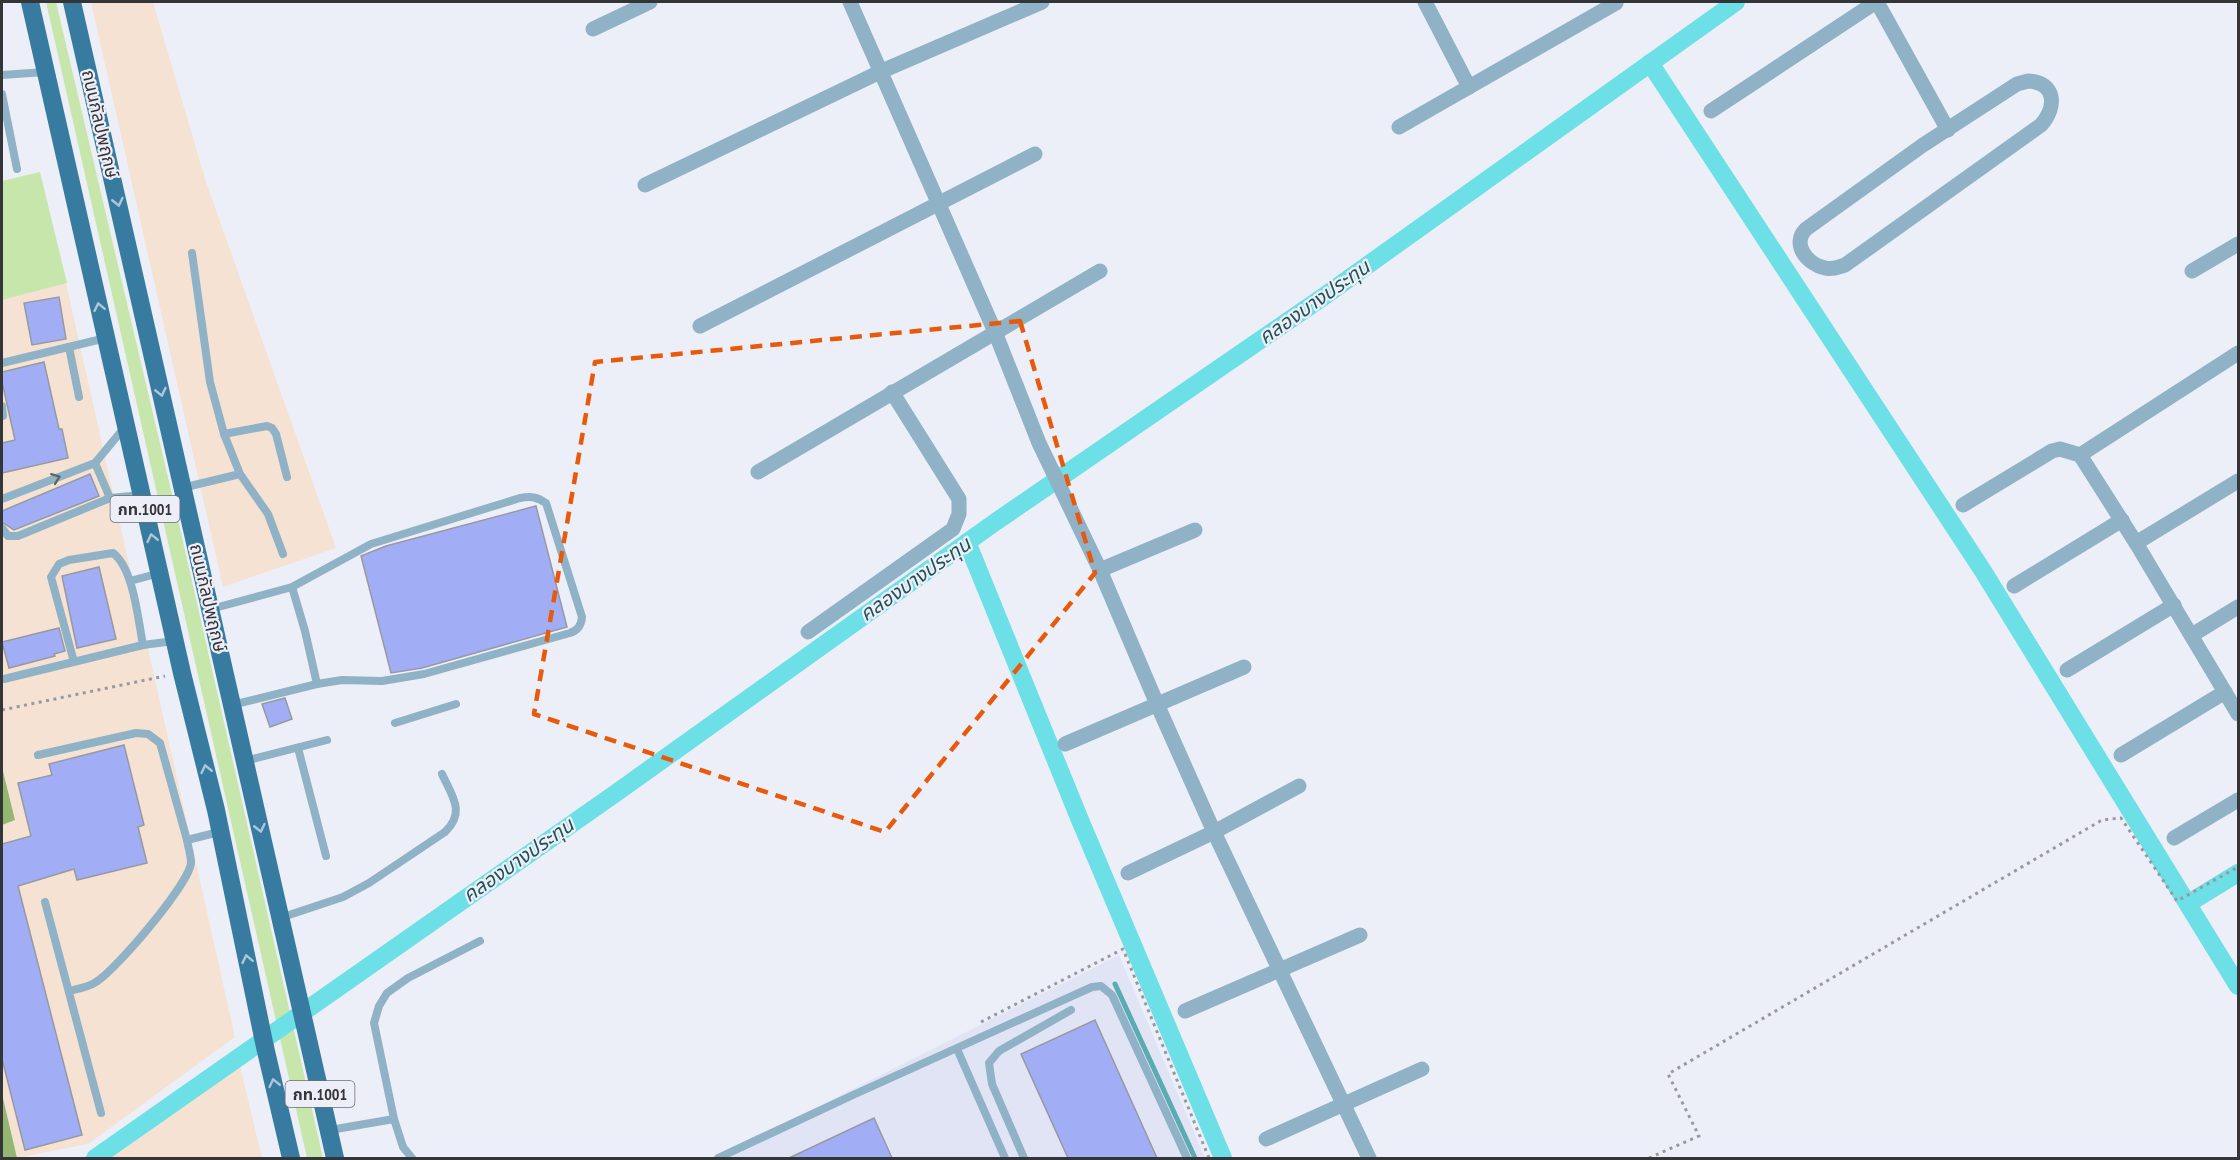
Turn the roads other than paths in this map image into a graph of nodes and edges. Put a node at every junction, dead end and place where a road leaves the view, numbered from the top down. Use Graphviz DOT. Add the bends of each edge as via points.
graph roads {
  1 [pos="30,2"];
  2 [pos="72,2"];
  3 [pos="650,2"];
  4 [pos="850,2"];
  5 [pos="1042,2"];
  6 [pos="1425,2"];
  7 [pos="1876,2"];
  8 [pos="1616,3"];
  9 [pos="593,29"];
  10 [pos="882,71"];
  11 [pos="45,72"];
  12 [pos="2,75"];
  13 [pos="1469,87"];
  14 [pos="2,94"];
  15 [pos="1711,111"];
  16 [pos="1399,127"];
  17 [pos="1948,130"];
  18 [pos="1035,154"];
  19 [pos="17,169"];
  20 [pos="645,185"];
  21 [pos="939,204"];
  22 [pos="2238,244"];
  23 [pos="192,253"];
  24 [pos="1100,270"];
  25 [pos="2192,271"];
  26 [pos="700,326"];
  27 [pos="995,332"];
  28 [pos="106,338"];
  29 [pos="69,347"];
  30 [pos="2236,361"];
  31 [pos="2,363"];
  32 [pos="892,392"];
  33 [pos="79,397"];
  34 [pos="2,406"];
  35 [pos="3,416"];
  36 [pos="126,425"];
  37 [pos="224,434"];
  38 [pos="2080,455"];
  39 [pos="95,463"];
  40 [pos="758,472"];
  41 [pos="240,474"];
  42 [pos="287,477"];
  43 [pos="2238,482"];
  44 [pos="182,488"];
  45 [pos="142,495"];
  46 [pos="110,498"];
  47 [pos="2,499"];
  48 [pos="1963,505"];
  49 [pos="2122,520"];
  50 [pos="2,528"];
  51 [pos="1195,530"];
  52 [pos="2136,543"];
  53 [pos="283,554"];
  54 [pos="1101,570"];
  55 [pos="160,572"];
  56 [pos="130,581"];
  57 [pos="2014,586"];
  58 [pos="292,587"];
  59 [pos="2174,605"];
  60 [pos="2238,607"];
  61 [pos="210,609"];
  62 [pos="808,633"];
  63 [pos="2192,635"];
  64 [pos="175,640"];
  65 [pos="143,645"];
  66 [pos="74,662"];
  67 [pos="1244,667"];
  68 [pos="2067,670"];
  69 [pos="4,679"];
  70 [pos="317,684"];
  71 [pos="2225,692"];
  72 [pos="456,704"];
  73 [pos="1157,704"];
  74 [pos="232,705"];
  75 [pos="2238,714"];
  76 [pos="395,723"];
  77 [pos="327,740"];
  78 [pos="1065,744"];
  79 [pos="298,748"];
  80 [pos="38,754"];
  81 [pos="2121,755"];
  82 [pos="245,761"];
  83 [pos="442,774"];
  84 [pos="1299,786"];
  85 [pos="2238,800"];
  86 [pos="221,831"];
  87 [pos="1214,832"];
  88 [pos="2174,838"];
  89 [pos="187,840"];
  90 [pos="326,856"];
  91 [pos="1128,873"];
  92 [pos="45,902"];
  93 [pos="280,918"];
  94 [pos="1360,935"];
  95 [pos="480,941"];
  96 [pos="1280,970"];
  97 [pos="69,991"];
  98 [pos="1071,1010"];
  99 [pos="1185,1011"];
  100 [pos="957,1049"];
  101 [pos="1422,1069"];
  102 [pos="1343,1103"];
  103 [pos="101,1113"];
  104 [pos="394,1119"];
  105 [pos="328,1131"];
  106 [pos="1266,1139"];
  107 [pos="291,1158"];
  108 [pos="335,1158"];
  109 [pos="412,1158"];
  110 [pos="718,1158"];
  111 [pos="1005,1158"];
  112 [pos="1024,1158"];
  113 [pos="1187,1158"];
  114 [pos="1369,1158"];
  1 -- 11 [label="main road, กท.1001"];
  2 -- 44 [label="main road, ถนนกัลปพฤกษ์ / กท.1001, one-way"];
  3 -- 9 [label="street"];
  4 -- 10 [label="street"];
  5 -- 10 [label="street"];
  6 -- 13 [label="street"];
  7 -- 15 [label="street"];
  7 -- 17 [label="street"];
  8 -- 13 [label="street"];
  10 -- 20 [label="street"];
  10 -- 21 [label="street"];
  11 -- 12 [label="lane"];
  28 -- 11 [label="main road, กท.1001, one-way"];
  13 -- 16 [label="street"];
  14 -- 19 [label="lane"];
  17 -- 17 [label="street" via="1806,229 1798,242 1801,250 1825,268 1845,265 2042,125 2049,116 2051,100 2038,81 2017,84"];
  18 -- 21 [label="street"];
  21 -- 26 [label="street"];
  21 -- 27 [label="street"];
  22 -- 25 [label="street"];
  23 -- 37 [label="lane" via="210,382"];
  24 -- 27 [label="street"];
  27 -- 32 [label="street"];
  27 -- 54 [label="street" via="1039,443"];
  28 -- 29 [label="lane"];
  28 -- 36 [label="main road, กท.1001"];
  29 -- 31 [label="lane"];
  29 -- 33 [label="lane"];
  30 -- 38 [label="street"];
  32 -- 40 [label="street"];
  32 -- 62 [label="street" via="959,499 959,514 953,529"];
  34 -- 35 [label="lane"];
  36 -- 39 [label="lane"];
  36 -- 45 [label="main road, กท.1001"];
  37 -- 41 [label="lane"];
  37 -- 42 [label="lane" via="267,426 272,429"];
  38 -- 48 [label="street" via="2060,449 2052,451"];
  38 -- 49 [label="street"];
  39 -- 46 [label="lane"];
  47 -- 39 [label="lane, one-way"];
  41 -- 44 [label="lane"];
  41 -- 53 [label="lane" via="268,514"];
  43 -- 52 [label="street"];
  44 -- 61 [label="main road, ถนนกัลปพฤกษ์ / กท.1001"];
  45 -- 46 [label="lane"];
  55 -- 45 [label="main road, กท.1001, one-way"];
  46 -- 50 [label="lane" via="18,536 8,536"];
  49 -- 52 [label="street"];
  49 -- 57 [label="street"];
  51 -- 54 [label="street"];
  52 -- 59 [label="street"];
  54 -- 73 [label="street"];
  55 -- 56 [label="lane"];
  55 -- 64 [label="main road, กท.1001"];
  56 -- 65 [label="lane"];
  56 -- 66 [label="lane" via="121,559 113,553 69,560 55,569 51,577"];
  58 -- 61 [label="lane"];
  58 -- 70 [label="lane"];
  58 -- 70 [label="lane" via="371,544 531,496 546,503 582,617 577,630 570,633 452,668 382,681"];
  59 -- 63 [label="street"];
  59 -- 68 [label="street"];
  60 -- 63 [label="street"];
  61 -- 74 [label="main road, ถนนกัลปพฤกษ์ / กท.1001"];
  63 -- 71 [label="street"];
  64 -- 65 [label="lane"];
  86 -- 64 [label="main road, กท.1001, one-way"];
  65 -- 66 [label="lane"];
  66 -- 69 [label="lane"];
  67 -- 73 [label="street"];
  70 -- 74 [label="lane"];
  71 -- 75 [label="street"];
  71 -- 81 [label="street"];
  72 -- 76 [label="lane"];
  73 -- 78 [label="street"];
  73 -- 87 [label="street"];
  74 -- 82 [label="main road, ถนนกัลปพฤกษ์ / กท.1001"];
  77 -- 79 [label="lane"];
  79 -- 82 [label="lane"];
  79 -- 90 [label="lane"];
  80 -- 89 [label="lane" via="136,733 157,738"];
  82 -- 93 [label="main road, ถนนกัลปพฤกษ์ / กท.1001, one-way"];
  83 -- 93 [label="lane" via="457,815 445,832 343,897"];
  84 -- 87 [label="street"];
  85 -- 88 [label="street"];
  86 -- 89 [label="lane"];
  107 -- 86 [label="main road, กท.1001, one-way"];
  87 -- 91 [label="street"];
  87 -- 96 [label="street"];
  89 -- 97 [label="lane" via="191,863 187,876 165,907 104,976"];
  92 -- 97 [label="lane"];
  93 -- 105 [label="main road, ถนนกัลปพฤกษ์ / กท.1001"];
  94 -- 96 [label="street"];
  95 -- 104 [label="lane" via="408,978 387,993 379,1006 374,1023"];
  96 -- 99 [label="street"];
  96 -- 102 [label="street"];
  97 -- 103 [label="lane"];
  98 -- 112 [label="lane" via="999,1051 990,1063 992,1084"];
  100 -- 110 [label="lane"];
  100 -- 111 [label="lane"];
  100 -- 113 [label="lane" via="1101,986 1112,995"];
  101 -- 102 [label="street"];
  102 -- 106 [label="street"];
  102 -- 114 [label="street"];
  104 -- 105 [label="lane"];
  104 -- 109 [label="lane" via="403,1147"];
  105 -- 108 [label="main road, ถนนกัลปพฤกษ์ / กท.1001"];
}
